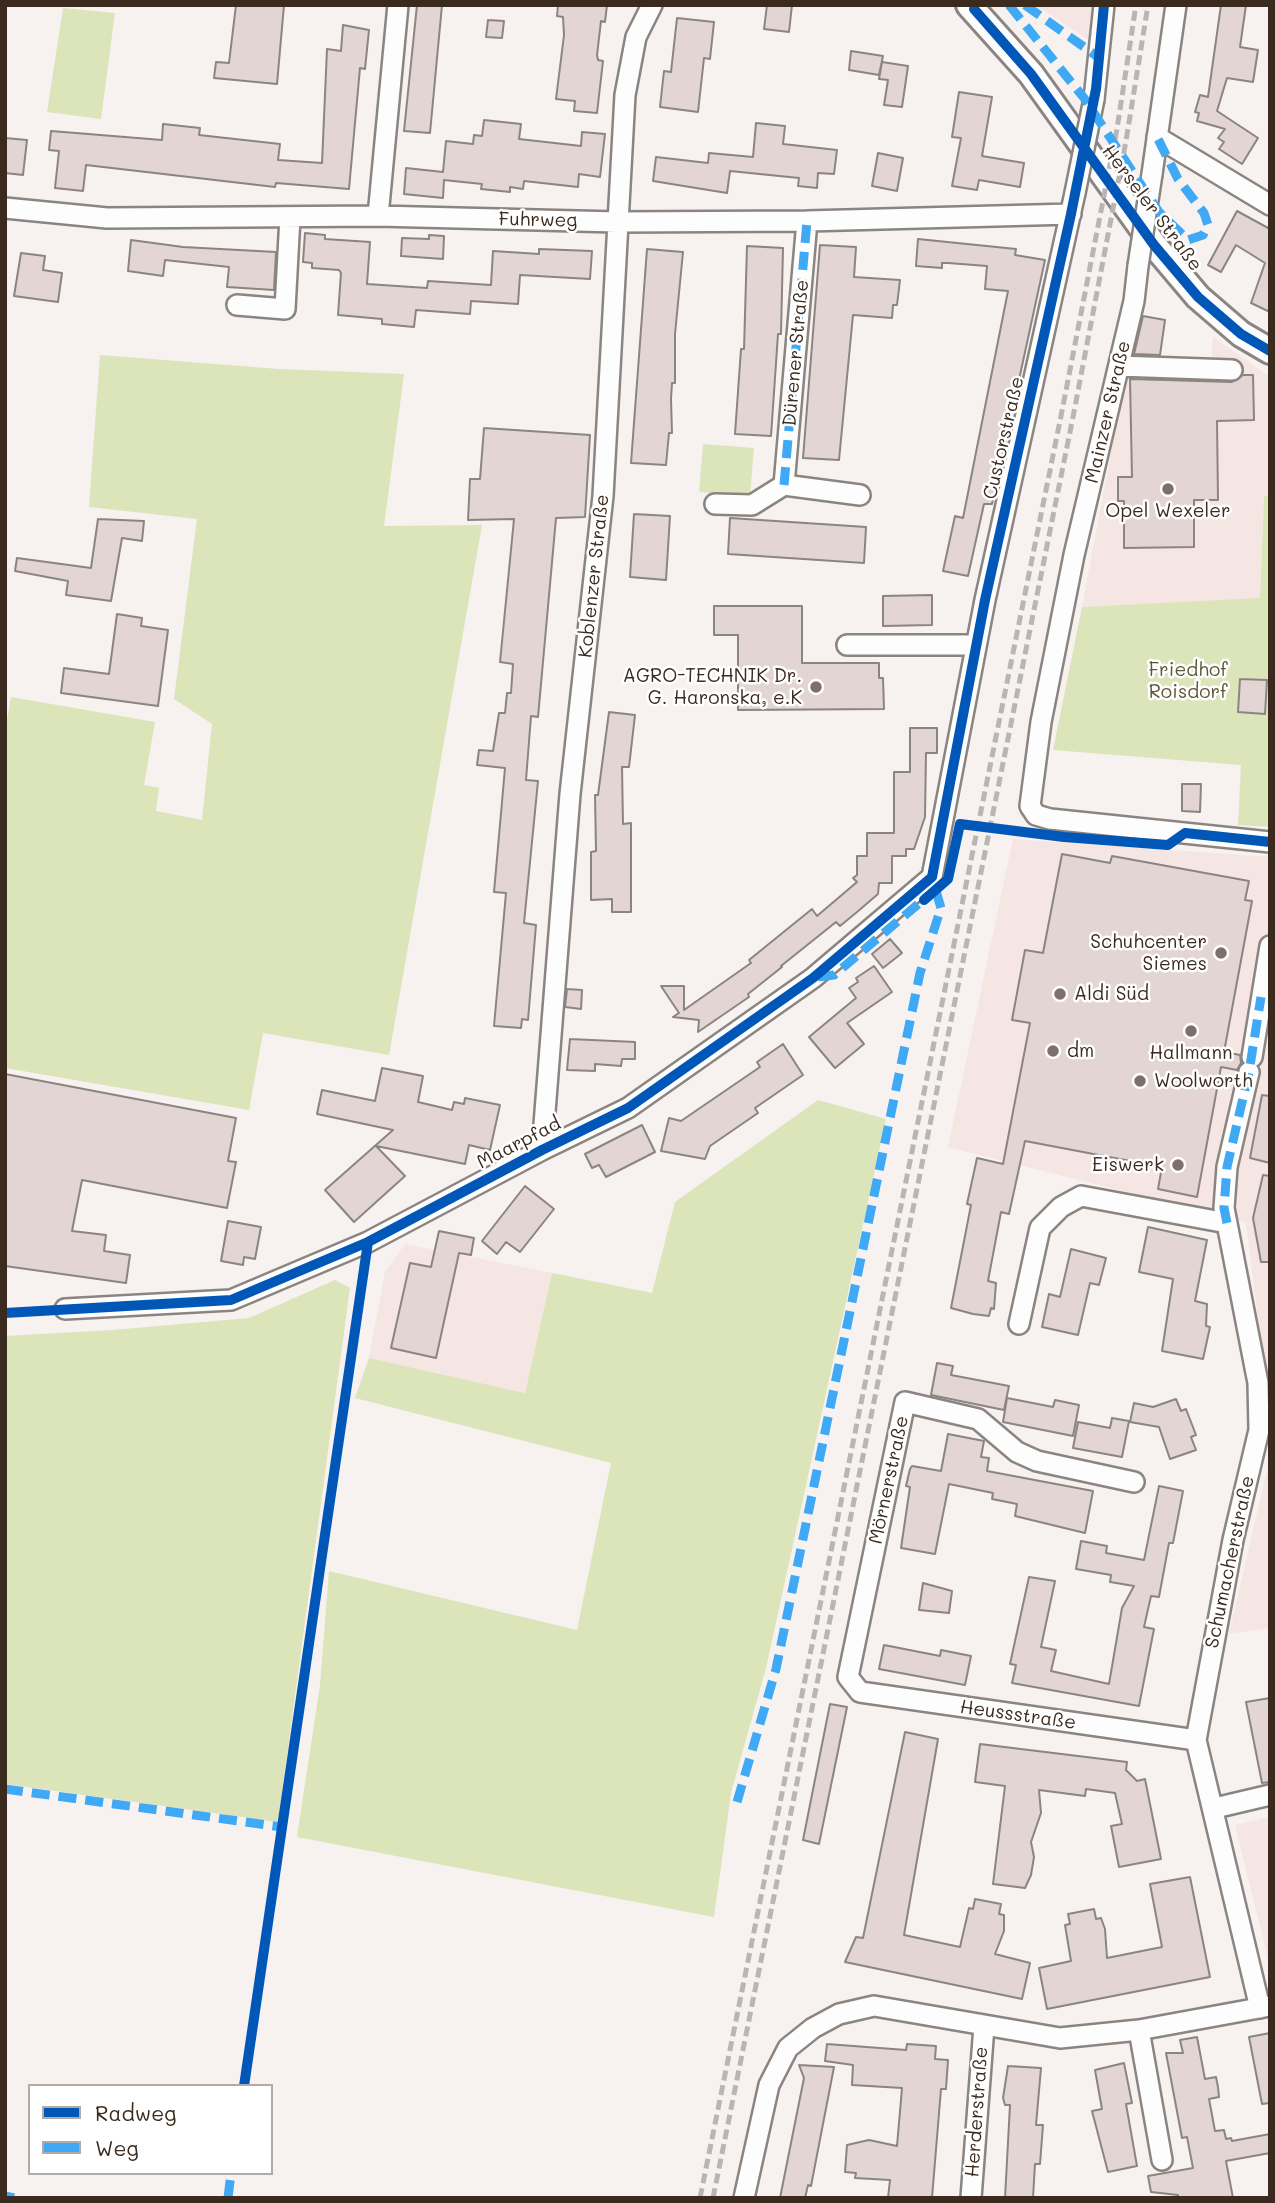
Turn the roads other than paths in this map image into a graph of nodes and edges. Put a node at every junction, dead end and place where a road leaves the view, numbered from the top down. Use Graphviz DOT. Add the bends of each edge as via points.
graph roads {
  1 [pos="398,5"];
  2 [pos="652,5"];
  3 [pos="969,5"];
  4 [pos="1104,5"];
  5 [pos="1176,5"];
  6 [pos="1157,136"];
  7 [pos="1270,205"];
  8 [pos="5,208"];
  9 [pos="1071,214"];
  10 [pos="378,216"];
  11 [pos="290,217"];
  12 [pos="807,221"];
  13 [pos="617,222"];
  14 [pos="237,305"];
  15 [pos="1270,351"];
  16 [pos="1119,366"];
  17 [pos="1232,370"];
  18 [pos="784,485"];
  19 [pos="860,495"];
  20 [pos="715,504"];
  21 [pos="847,645"];
  22 [pos="976,645"];
  23 [pos="1270,842"];
  24 [pos="932,877"];
  25 [pos="1270,946"];
  26 [pos="542,1150"];
  27 [pos="1227,1223"];
  28 [pos="65,1309"];
  29 [pos="1019,1324"];
  30 [pos="1134,1482"];
  31 [pos="848,1677"];
  32 [pos="1196,1740"];
  33 [pos="1270,1795"];
  34 [pos="1215,1808"];
  35 [pos="1265,2007"];
  36 [pos="984,2026"];
  37 [pos="1139,2030"];
  38 [pos="1162,2160"];
  39 [pos="744,2198"];
  40 [pos="971,2198"];
  1 -- 10 [label="street"];
  2 -- 13 [label="street, Koblenzer Straße" via="636,37 625,95"];
  3 -- 15 [label="main road, Herseler Straße" via="1031,74 1154,245 1198,298 1241,334"];
  4 -- 9 [label="street, Custorstraße, bridge" via="1094,99"];
  5 -- 6 [label="street, Mainzer Straße"];
  6 -- 7 [label="street"];
  6 -- 16 [label="street, Mainzer Straße, bridge" via="1134,302"];
  8 -- 11 [label="street, Fuhrweg" via="107,218"];
  9 -- 12 [label="street, Fuhrweg"];
  9 -- 22 [label="street, Custorstraße"];
  10 -- 11 [label="street, Fuhrweg"];
  10 -- 13 [label="street, Fuhrweg"];
  11 -- 14 [label="street" via="285,309"];
  12 -- 13 [label="street, Fuhrweg"];
  12 -- 18 [label="street, Dürener Straße"];
  13 -- 26 [label="street, Koblenzer Straße" via="603,496 570,794"];
  16 -- 17 [label="street"];
  16 -- 23 [label="street, Mainzer Straße" via="1073,555 1030,806 1036,815 1049,819"];
  18 -- 19 [label="street"];
  18 -- 20 [label="street" via="752,505"];
  21 -- 22 [label="street"];
  22 -- 24 [label="street, Custorstraße"];
  24 -- 26 [label="street, Maarpfad" via="813,978 628,1108"];
  25 -- 27 [label="street, Schumacherstraße" via="1251,1065 1227,1167"];
  26 -- 28 [label="street, Maarpfad" via="368,1242 230,1300"];
  27 -- 29 [label="street" via="1081,1196 1060,1207 1040,1228"];
  27 -- 32 [label="street, Schumacherstraße" via="1258,1383 1259,1430 1233,1540"];
  30 -- 31 [label="street, Mörnerstraße" via="1037,1461 1017,1452 978,1419 905,1402"];
  31 -- 32 [label="street, Heussstraße" via="860,1692"];
  32 -- 34 [label="street, Schumacherstraße"];
  33 -- 34 [label="street"];
  34 -- 35 [label="street, Schumacherstraße"];
  35 -- 37 [label="street"];
  36 -- 37 [label="street" via="1060,2038"];
  36 -- 39 [label="street" via="874,2006 839,2014 813,2028 788,2048 769,2085"];
  36 -- 40 [label="street, Herderstraße"];
  37 -- 38 [label="street"];
}
